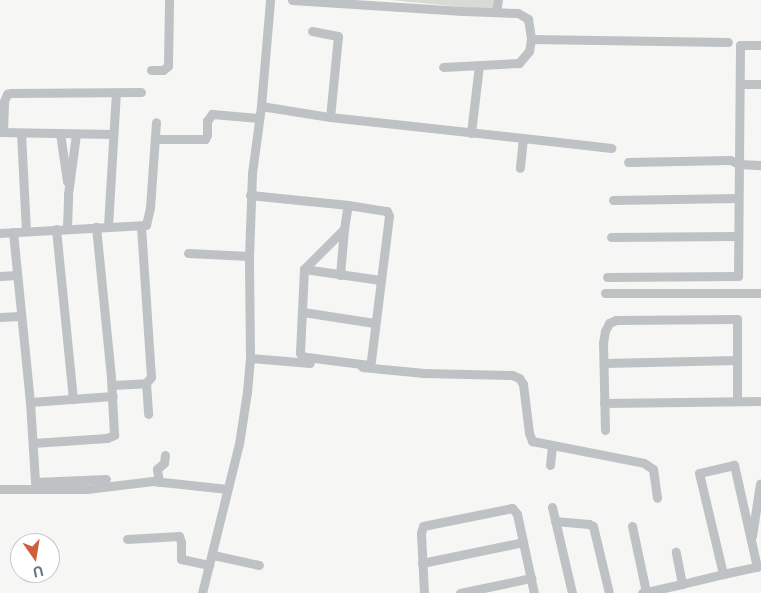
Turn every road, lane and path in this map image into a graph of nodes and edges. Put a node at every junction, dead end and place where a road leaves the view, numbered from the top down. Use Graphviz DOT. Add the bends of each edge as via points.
graph roads {
  1 [pos="169,0"];
  2 [pos="270,0"];
  3 [pos="292,0"];
  4 [pos="498,0"];
  5 [pos="496,12"];
  6 [pos="312,31"];
  7 [pos="531,39"];
  8 [pos="728,42"];
  9 [pos="761,45"];
  10 [pos="479,65"];
  11 [pos="443,67"];
  12 [pos="151,70"];
  13 [pos="740,84"];
  14 [pos="761,84"];
  15 [pos="116,92"];
  16 [pos="141,92"];
  17 [pos="261,106"];
  18 [pos="330,117"];
  19 [pos="259,118"];
  20 [pos="156,122"];
  21 [pos="1,132"];
  22 [pos="21,132"];
  23 [pos="60,133"];
  24 [pos="471,133"];
  25 [pos="76,134"];
  26 [pos="113,134"];
  27 [pos="523,138"];
  28 [pos="155,139"];
  29 [pos="611,148"];
  30 [pos="628,162"];
  31 [pos="739,164"];
  32 [pos="761,165"];
  33 [pos="520,168"];
  34 [pos="68,194"];
  35 [pos="250,195"];
  36 [pos="738,198"];
  37 [pos="613,200"];
  38 [pos="348,205"];
  39 [pos="108,226"];
  40 [pos="141,226"];
  41 [pos="96,227"];
  42 [pos="67,228"];
  43 [pos="56,229"];
  44 [pos="344,229"];
  45 [pos="26,231"];
  46 [pos="13,232"];
  47 [pos="0,233"];
  48 [pos="738,236"];
  49 [pos="610,237"];
  50 [pos="188,253"];
  51 [pos="249,256"];
  52 [pos="304,269"];
  53 [pos="17,275"];
  54 [pos="340,275"];
  55 [pos="0,276"];
  56 [pos="607,277"];
  57 [pos="380,280"];
  58 [pos="605,293"];
  59 [pos="761,293"];
  60 [pos="302,312"];
  61 [pos="20,316"];
  62 [pos="0,317"];
  63 [pos="374,322"];
  64 [pos="250,358"];
  65 [pos="737,360"];
  66 [pos="604,363"];
  67 [pos="368,366"];
  68 [pos="146,383"];
  69 [pos="112,385"];
  70 [pos="112,396"];
  71 [pos="73,399"];
  72 [pos="736,401"];
  73 [pos="761,401"];
  74 [pos="30,402"];
  75 [pos="604,402"];
  76 [pos="148,414"];
  77 [pos="605,430"];
  78 [pos="33,443"];
  79 [pos="552,446"];
  80 [pos="165,455"];
  81 [pos="550,465"];
  82 [pos="106,478"];
  83 [pos="158,482"];
  84 [pos="760,484"];
  85 [pos="0,489"];
  86 [pos="228,489"];
  87 [pos="657,498"];
  88 [pos="552,507"];
  89 [pos="555,521"];
  90 [pos="632,526"];
  91 [pos="128,539"];
  92 [pos="751,540"];
  93 [pos="523,542"];
  94 [pos="676,552"];
  95 [pos="213,555"];
  96 [pos="422,563"];
  97 [pos="209,565"];
  98 [pos="259,565"];
  99 [pos="759,566"];
  100 [pos="723,574"];
  101 [pos="531,578"];
  102 [pos="682,584"];
  103 [pos="668,590"];
  104 [pos="202,593"];
  105 [pos="424,593"];
  106 [pos="460,593"];
  107 [pos="534,593"];
  108 [pos="572,593"];
  109 [pos="609,593"];
  110 [pos="644,593"];
  1 -- 12 [label="street" via="168,66 163,70"];
  2 -- 17 [label="street"];
  3 -- 5 [label="street"];
  4 -- 5 [label="street"];
  5 -- 7 [label="street" via="526,16 530,22"];
  6 -- 18 [label="street" via="338,36"];
  7 -- 8 [label="street"];
  7 -- 10 [label="street" via="527,55 519,63"];
  9 -- 13 [label="street" via="740,45"];
  10 -- 11 [label="street"];
  10 -- 24 [label="street"];
  13 -- 14 [label="street"];
  13 -- 31 [label="street"];
  15 -- 16 [label="street"];
  15 -- 21 [label="street" via="6,94"];
  15 -- 26 [label="street"];
  17 -- 18 [label="street"];
  17 -- 19 [label="street"];
  18 -- 24 [label="street"];
  19 -- 28 [label="street" via="212,114 207,121 208,135 205,138"];
  19 -- 35 [label="street"];
  20 -- 28 [label="street"];
  21 -- 22 [label="street"];
  22 -- 23 [label="street"];
  22 -- 45 [label="street"];
  23 -- 25 [label="street"];
  23 -- 34 [label="street"];
  24 -- 27 [label="street"];
  25 -- 26 [label="street"];
  25 -- 34 [label="street"];
  26 -- 39 [label="street"];
  27 -- 29 [label="street"];
  27 -- 33 [label="street"];
  28 -- 40 [label="street" via="149,220"];
  30 -- 31 [label="street" via="730,160"];
  31 -- 32 [label="street"];
  31 -- 36 [label="street"];
  34 -- 42 [label="street"];
  35 -- 38 [label="street"];
  35 -- 51 [label="street"];
  36 -- 37 [label="street"];
  36 -- 48 [label="street"];
  38 -- 44 [label="street"];
  38 -- 57 [label="street" via="385,210 388,214"];
  39 -- 40 [label="street"];
  39 -- 41 [label="street"];
  40 -- 68 [label="street" via="151,377"];
  41 -- 42 [label="street"];
  41 -- 69 [label="street"];
  42 -- 43 [label="street"];
  43 -- 45 [label="street"];
  43 -- 71 [label="street"];
  44 -- 52 [label="street"];
  44 -- 54 [label="street"];
  45 -- 46 [label="street"];
  46 -- 47 [label="street"];
  46 -- 53 [label="street"];
  48 -- 49 [label="street"];
  48 -- 56 [label="street" via="738,276"];
  50 -- 51 [label="street"];
  51 -- 64 [label="street"];
  52 -- 54 [label="street"];
  52 -- 60 [label="street"];
  53 -- 55 [label="street"];
  53 -- 61 [label="street"];
  54 -- 57 [label="street"];
  57 -- 63 [label="street"];
  58 -- 59 [label="street"];
  60 -- 63 [label="street"];
  60 -- 67 [label="street" via="302,356"];
  61 -- 62 [label="street"];
  61 -- 74 [label="street"];
  63 -- 67 [label="street"];
  64 -- 67 [label="street"];
  64 -- 86 [label="street" via="239,444"];
  65 -- 66 [label="street"];
  65 -- 66 [label="street" via="737,319 616,320 609,323 604,331"];
  65 -- 72 [label="street"];
  66 -- 75 [label="street"];
  67 -- 79 [label="street" via="519,378 523,384 530,438"];
  68 -- 69 [label="street"];
  68 -- 76 [label="street"];
  69 -- 70 [label="street"];
  70 -- 71 [label="street"];
  70 -- 78 [label="street" via="115,428 112,437"];
  71 -- 74 [label="street"];
  72 -- 73 [label="street"];
  72 -- 75 [label="street"];
  74 -- 78 [label="street"];
  75 -- 77 [label="street"];
  78 -- 82 [label="street" via="35,482"];
  79 -- 81 [label="street"];
  79 -- 87 [label="street" via="644,462 653,469"];
  80 -- 83 [label="street" via="164,463 157,468"];
  83 -- 85 [label="street" via="87,489"];
  83 -- 86 [label="street"];
  84 -- 92 [label="street"];
  86 -- 95 [label="street"];
  88 -- 89 [label="street"];
  89 -- 108 [label="street"];
  89 -- 109 [label="street" via="593,526"];
  90 -- 110 [label="street"];
  91 -- 97 [label="street" via="179,536 181,559"];
  92 -- 99 [label="street"];
  92 -- 100 [label="street" via="734,465 699,473"];
  93 -- 96 [label="street"];
  93 -- 96 [label="street" via="516,511 512,508 431,524 421,530"];
  93 -- 101 [label="street"];
  94 -- 102 [label="street"];
  95 -- 97 [label="street"];
  95 -- 98 [label="street"];
  96 -- 105 [label="street"];
  97 -- 104 [label="street"];
  99 -- 100 [label="street"];
  100 -- 102 [label="street"];
  101 -- 106 [label="street"];
  101 -- 107 [label="street"];
  102 -- 103 [label="street"];
  103 -- 110 [label="street"];
}
